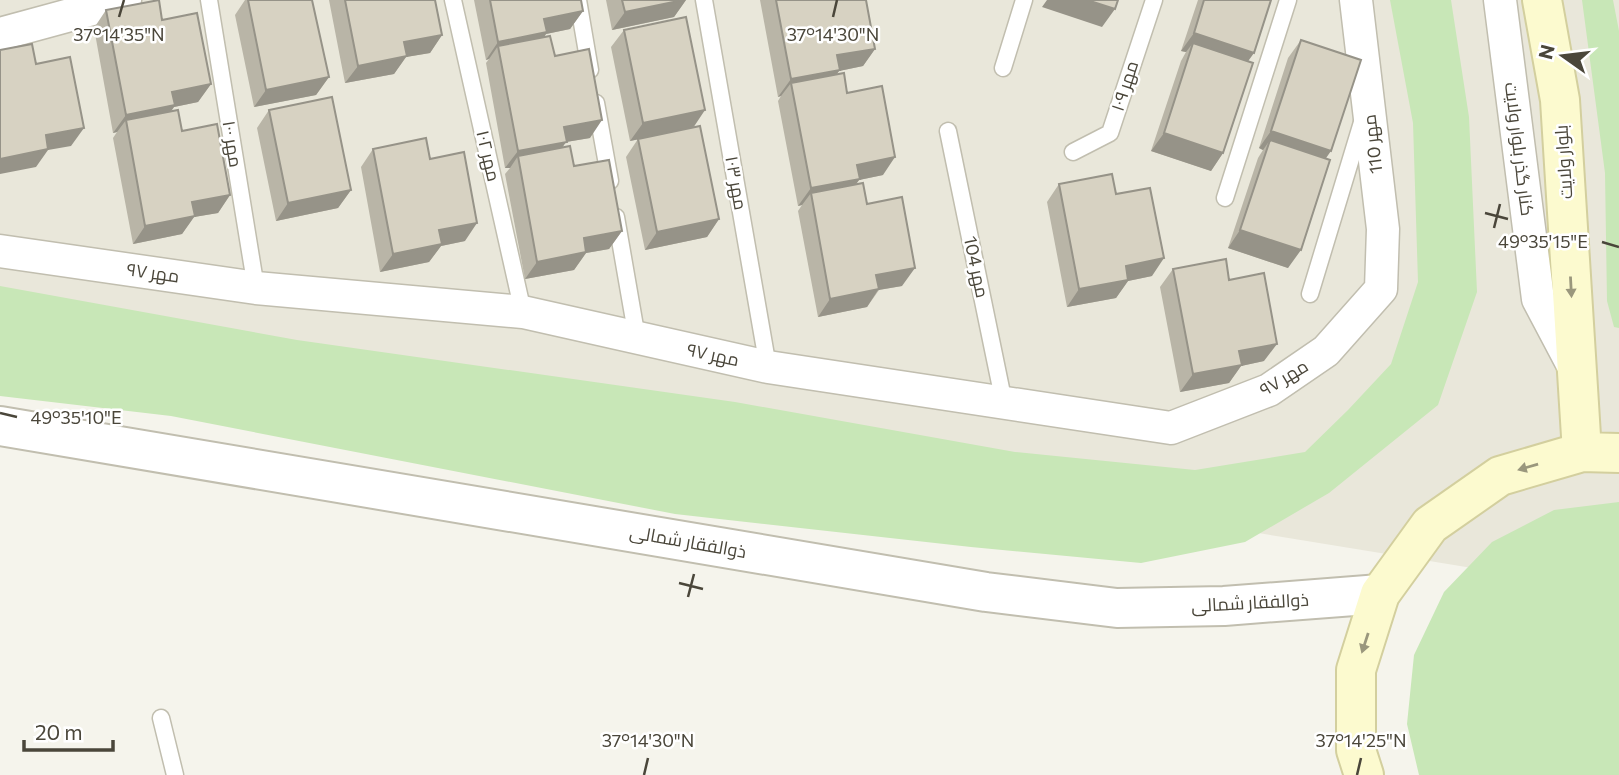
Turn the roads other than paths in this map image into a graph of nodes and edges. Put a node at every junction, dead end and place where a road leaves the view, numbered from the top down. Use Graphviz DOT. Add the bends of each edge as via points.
graph roads {
  1 [pos="125,0"];
  2 [pos="209,0"];
  3 [pos="453,0"];
  4 [pos="578,0"];
  5 [pos="704,0"];
  6 [pos="1024,0"];
  7 [pos="1154,0"];
  8 [pos="1288,0"];
  9 [pos="1356,0"];
  10 [pos="1500,0"];
  11 [pos="1542,0"];
  12 [pos="0,34"];
  13 [pos="1003,68"];
  14 [pos="1368,102"];
  15 [pos="948,131"];
  16 [pos="1073,152"];
  17 [pos="1224,198"];
  18 [pos="0,251"];
  19 [pos="256,288"];
  20 [pos="1381,289"];
  21 [pos="1310,295"];
  22 [pos="523,312"];
  23 [pos="638,338"];
  24 [pos="768,366"];
  25 [pos="1577,373"];
  26 [pos="1004,403"];
  27 [pos="0,426"];
  28 [pos="1581,452"];
  29 [pos="1619,453"];
  30 [pos="1380,594"];
  31 [pos="161,718"];
  32 [pos="175,775"];
  33 [pos="1364,775"];
  1 -- 12 [label="street"];
  2 -- 19 [label="lane, مهر ۱۰۰"];
  3 -- 22 [label="lane, مهر ۱۰۲"];
  4 -- 23 [label="lane"];
  5 -- 24 [label="lane, مهر ۱۰۳"];
  6 -- 13 [label="lane"];
  7 -- 16 [label="lane, مهر ۱۰۹" via="1110,133"];
  8 -- 17 [label="lane"];
  9 -- 14 [label="street, مهر 110"];
  10 -- 25 [label="street, کنار گذر بلوار ولایت" via="1538,299"];
  11 -- 25 [label="main road, بلوار ولایت, one-way" via="1560,100"];
  14 -- 20 [label="street, مهر 110" via="1383,229"];
  14 -- 21 [label="lane"];
  15 -- 26 [label="lane, مهر 104"];
  18 -- 19 [label="street, مهر ۹۷"];
  19 -- 22 [label="street, مهر ۹۷"];
  20 -- 26 [label="street, مهر ۹۷" via="1326,351 1269,390 1171,428"];
  22 -- 23 [label="street, مهر ۹۷"];
  23 -- 24 [label="street, مهر ۹۷"];
  24 -- 26 [label="street, مهر ۹۷"];
  25 -- 28 [label="main road, بلوار ولایت"];
  27 -- 30 [label="street, ذوالفقار شمالی" via="999,594 1117,608 1224,606"];
  28 -- 29 [label="main road"];
  28 -- 30 [label="main road, one-way" via="1500,475 1490,482 1430,525"];
  30 -- 33 [label="main road, one-way" via="1356,670 1356,750"];
  31 -- 32 [label="lane"];
}
